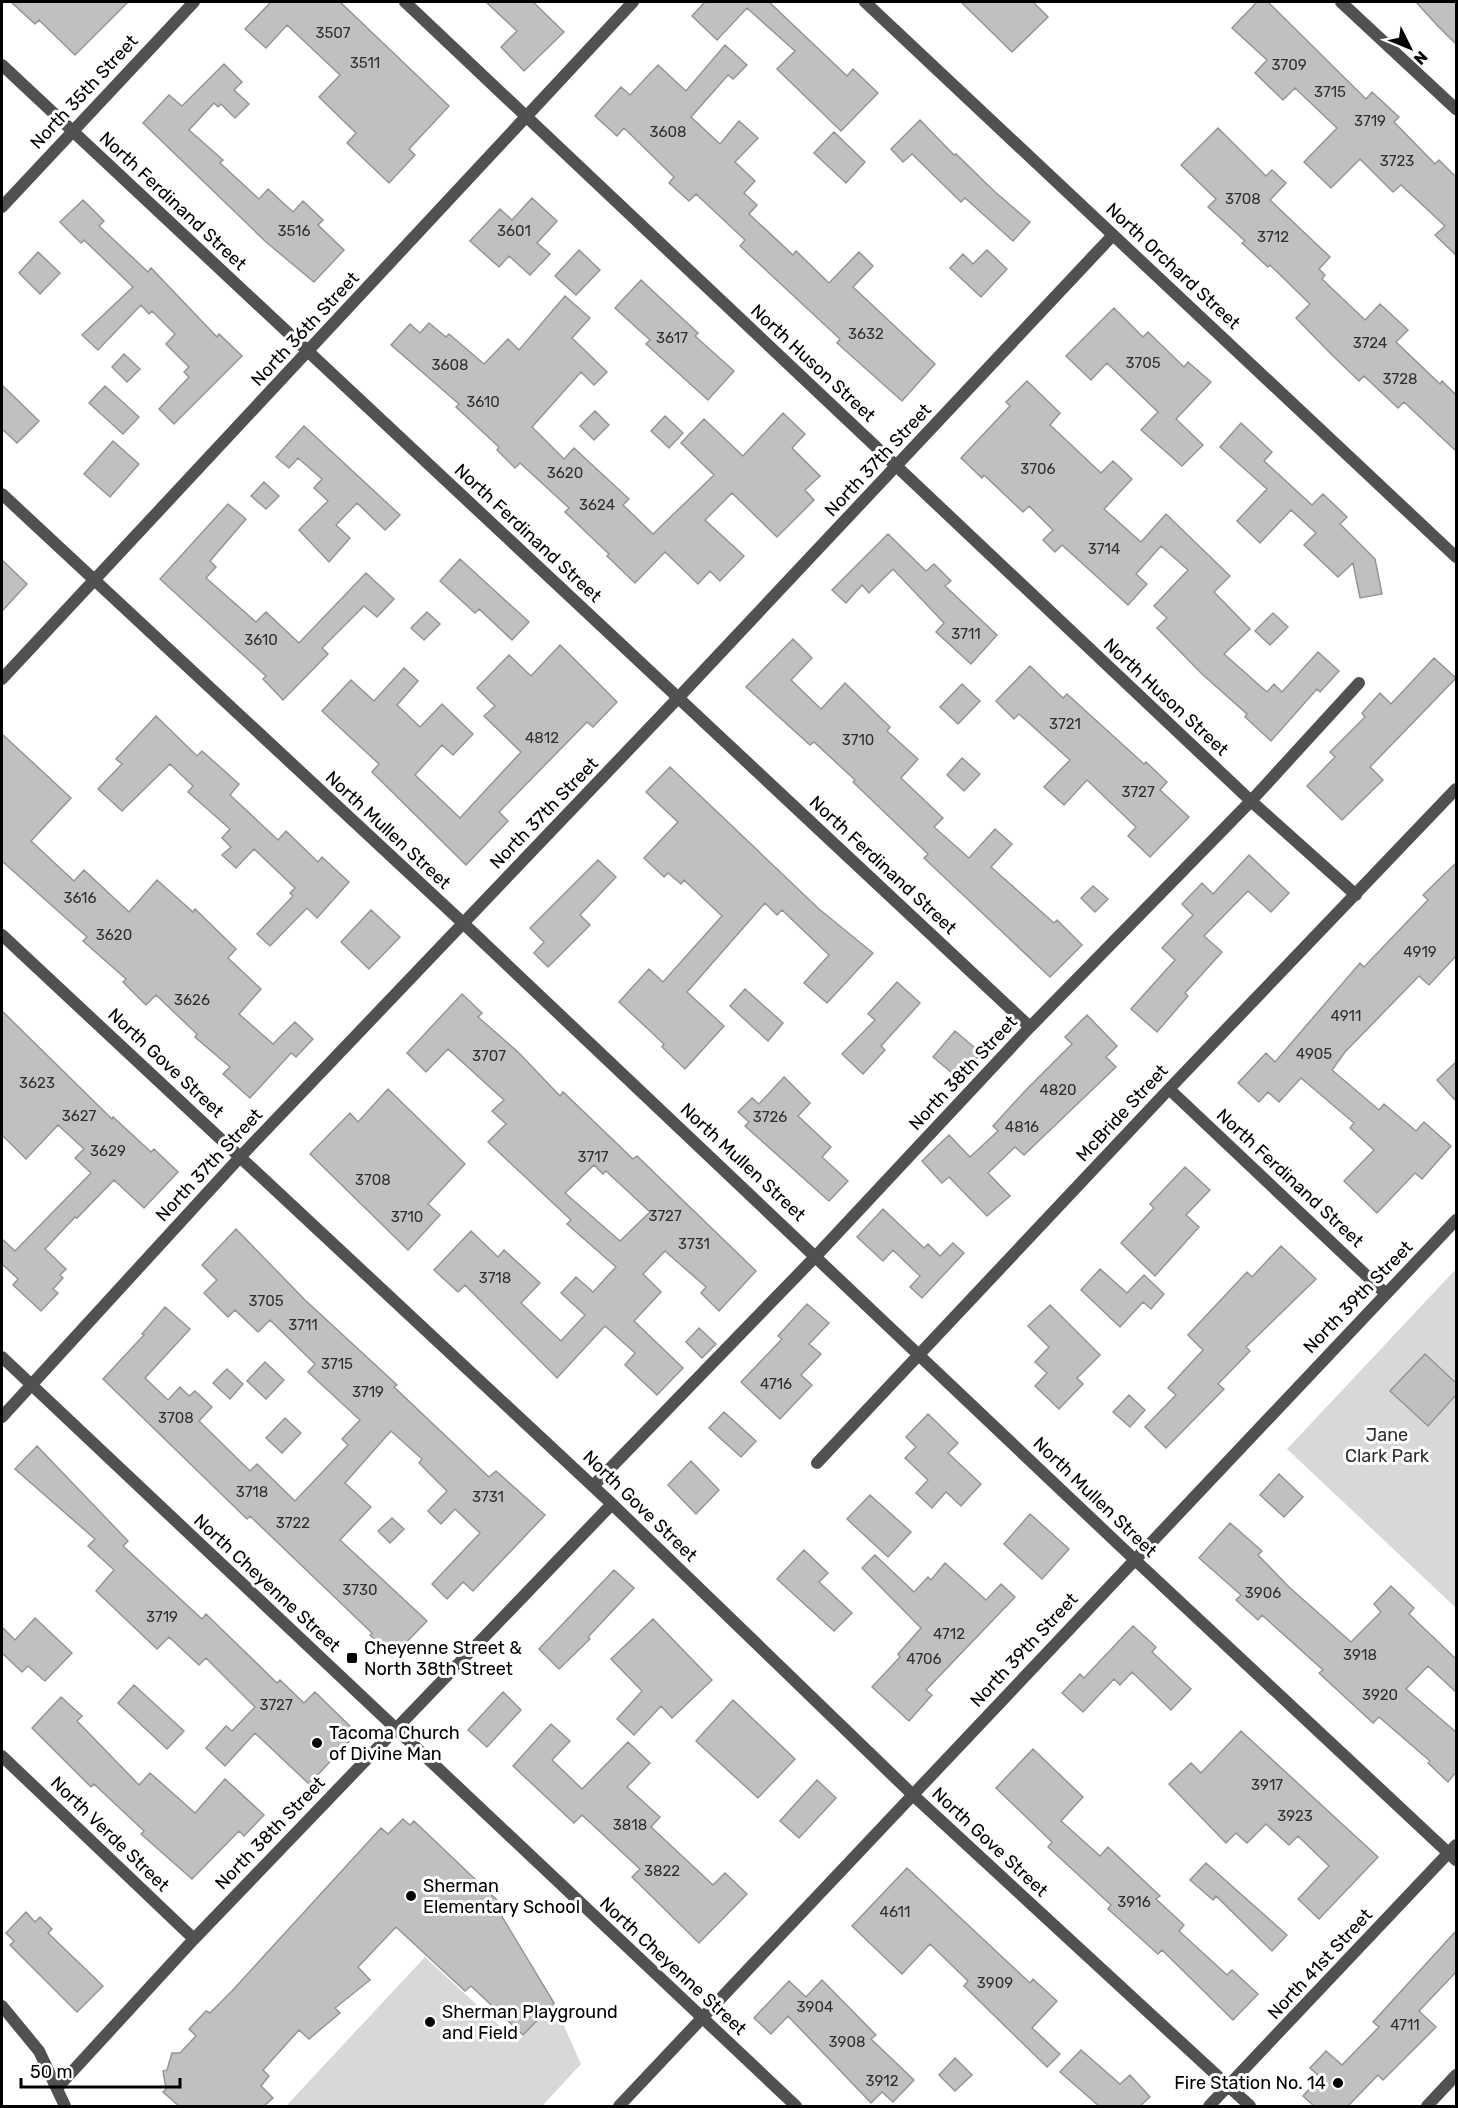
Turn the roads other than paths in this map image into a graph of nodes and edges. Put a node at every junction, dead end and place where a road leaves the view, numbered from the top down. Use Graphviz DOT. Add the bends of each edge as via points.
graph roads {
  1 [pos="194,2"];
  2 [pos="405,2"];
  3 [pos="633,2"];
  4 [pos="865,2"];
  5 [pos="1341,2"];
  6 [pos="2,65"];
  7 [pos="1456,109"];
  8 [pos="526,117"];
  9 [pos="73,131"];
  10 [pos="2,207"];
  11 [pos="1113,235"];
  12 [pos="308,353"];
  13 [pos="897,467"];
  14 [pos="2,494"];
  15 [pos="1456,557"];
  16 [pos="93,582"];
  17 [pos="2,679"];
  18 [pos="1359,683"];
  19 [pos="678,698"];
  20 [pos="1456,789"];
  21 [pos="1251,801"];
  22 [pos="1356,895"];
  23 [pos="463,923"];
  24 [pos="2,935"];
  25 [pos="1030,1026"];
  26 [pos="1169,1089"];
  27 [pos="241,1156"];
  28 [pos="1456,1220"];
  29 [pos="816,1256"];
  30 [pos="1386,1294"];
  31 [pos="920,1355"];
  32 [pos="2,1357"];
  33 [pos="32,1385"];
  34 [pos="2,1417"];
  35 [pos="817,1463"];
  36 [pos="593,1486"];
  37 [pos="612,1504"];
  38 [pos="1134,1559"];
  39 [pos="395,1729"];
  40 [pos="2,1756"];
  41 [pos="913,1795"];
  42 [pos="1454,1853"];
  43 [pos="194,1939"];
  44 [pos="2,2006"];
  45 [pos="702,2018"];
  46 [pos="1456,2075"];
  47 [pos="58,2087"];
  48 [pos="1228,2087"];
  49 [pos="65,2106"];
  50 [pos="619,2106"];
  51 [pos="796,2106"];
  52 [pos="1209,2106"];
  53 [pos="1250,2106"];
  54 [pos="1427,2106"];
  1 -- 9 [label="street, North 35th Street"];
  2 -- 8 [label="street, North Huson Street"];
  3 -- 8 [label="street, North 36th Street"];
  4 -- 11 [label="street, North Orchard Street"];
  5 -- 7 [label="street"];
  6 -- 9 [label="street, North Ferdinand Street"];
  8 -- 12 [label="street, North 36th Street"];
  8 -- 13 [label="street, North Huson Street"];
  9 -- 10 [label="street, North 35th Street"];
  9 -- 12 [label="street, North Ferdinand Street"];
  11 -- 13 [label="street, North 37th Street"];
  11 -- 15 [label="street, North Orchard Street"];
  12 -- 16 [label="street, North 36th Street"];
  12 -- 19 [label="street, North Ferdinand Street"];
  13 -- 19 [label="street, North 37th Street"];
  13 -- 21 [label="street, North Huson Street"];
  14 -- 16 [label="street, North Mullen Street"];
  16 -- 17 [label="street, North 36th Street"];
  16 -- 23 [label="street, North Mullen Street"];
  18 -- 21 [label="street, North 38th Street"];
  19 -- 23 [label="street, North 37th Street"];
  19 -- 25 [label="street, North Ferdinand Street"];
  20 -- 22 [label="street, McBride Street"];
  21 -- 22 [label="street, North Huson Street"];
  21 -- 25 [label="street, North 38th Street"];
  22 -- 26 [label="street, McBride Street"];
  23 -- 27 [label="street, North 37th Street"];
  23 -- 29 [label="street, North Mullen Street"];
  24 -- 27 [label="street, North Gove Street"];
  25 -- 29 [label="street, North 38th Street"];
  26 -- 30 [label="street, North Ferdinand Street"];
  26 -- 31 [label="street, McBride Street"];
  27 -- 33 [label="street, North 37th Street"];
  27 -- 36 [label="street, North Gove Street"];
  28 -- 30 [label="street, North 39th Street"];
  29 -- 31 [label="street, North Mullen Street"];
  29 -- 36 [label="street, North 38th Street"];
  30 -- 38 [label="street, North 39th Street"];
  31 -- 35 [label="street, McBride Street"];
  31 -- 38 [label="street, North Mullen Street"];
  32 -- 33 [label="street, North Cheyenne Street"];
  33 -- 34 [label="street, North 37th Street"];
  33 -- 39 [label="street, North Cheyenne Street"];
  36 -- 37 [label="street, North Gove Street"];
  37 -- 39 [label="street, North 38th Street"];
  37 -- 41 [label="street, North Gove Street"];
  38 -- 41 [label="street, North 39th Street"];
  38 -- 42 [label="street, North Mullen Street"];
  39 -- 43 [label="street, North 38th Street"];
  39 -- 45 [label="street, North Cheyenne Street"];
  40 -- 43 [label="street, North Verde Street"];
  41 -- 45 [label="street, North 39th Street"];
  41 -- 48 [label="street, North Gove Street"];
  42 -- 48 [label="street, North 41st Street"];
  43 -- 47 [label="street, North 38th Street"];
  44 -- 47 [label="street" via="39,2051"];
  45 -- 50 [label="street, North 39th Street"];
  45 -- 51 [label="street, North Cheyenne Street"];
  46 -- 54 [label="street"];
  47 -- 49 [label="street"];
  48 -- 52 [label="street, North 41st Street"];
  48 -- 53 [label="street, North Gove Street"];
}
